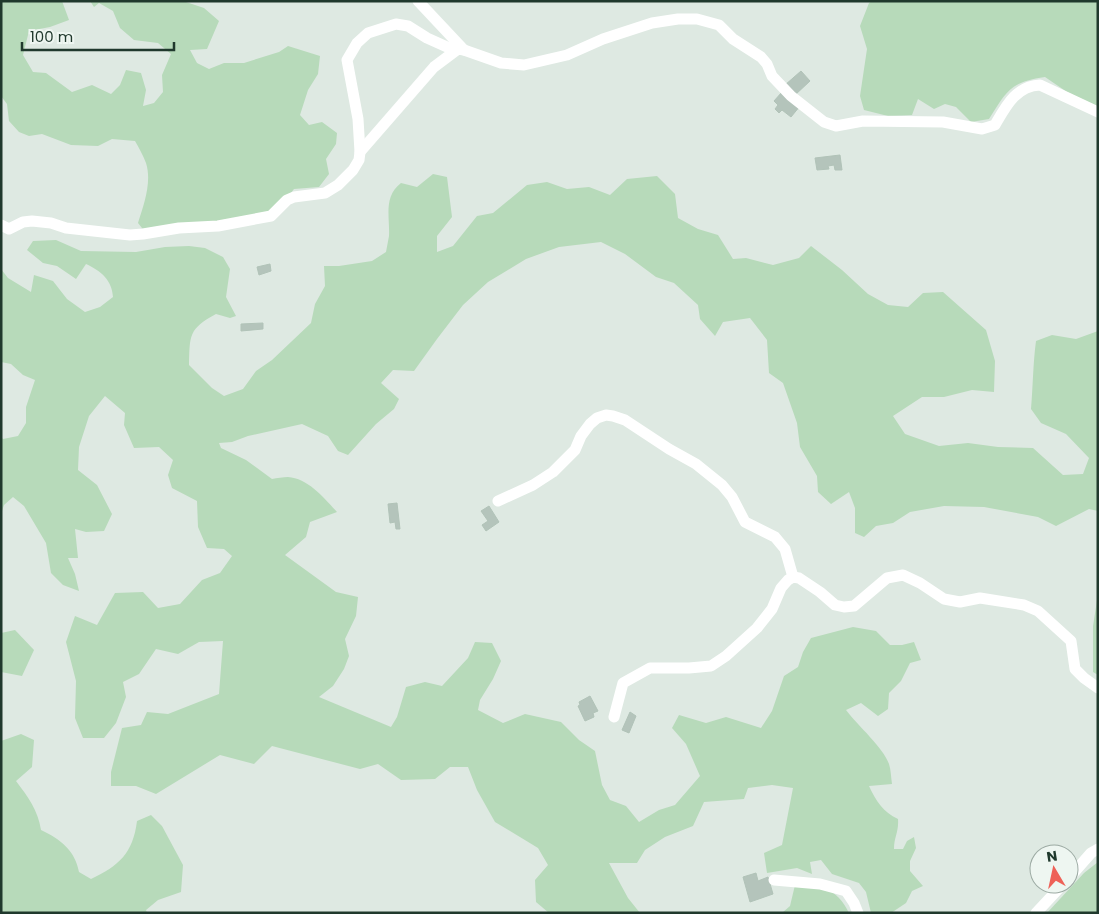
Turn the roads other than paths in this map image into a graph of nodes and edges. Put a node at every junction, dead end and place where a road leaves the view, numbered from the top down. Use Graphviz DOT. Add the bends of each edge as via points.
graph roads {
  1 [pos="418,1"];
  2 [pos="461,50"];
  3 [pos="1098,112"];
  4 [pos="360,152"];
  5 [pos="1,226"];
  6 [pos="498,501"];
  7 [pos="793,577"];
  8 [pos="1098,688"];
  9 [pos="614,717"];
  10 [pos="1098,849"];
  11 [pos="1079,867"];
  12 [pos="774,880"];
  13 [pos="1054,894"];
  14 [pos="858,913"];
  15 [pos="1036,913"];
  1 -- 2 [label="street"];
  2 -- 3 [label="street" via="501,63 524,65 567,55 652,23 697,18 719,25 733,39 761,57 772,76 791,96 824,122 836,126 863,121 943,122 982,129 995,124 1008,102 1029,85 1040,85"];
  2 -- 4 [label="street" via="434,67"];
  2 -- 4 [label="street" via="427,38 408,26 396,24 368,33 358,43 347,60 347,67 358,119"];
  4 -- 5 [label="street" via="353,170 338,185 325,193 294,197 271,216 252,221 143,234 87,231 32,221 9,229"];
  6 -- 7 [label="street" via="553,472 575,450 580,436 590,424 597,418 613,416 625,420 696,464 722,485 745,522 774,537 785,549"];
  7 -- 8 [label="street" via="835,605 844,607 854,606 887,578 903,576 944,599 960,602 980,598 1024,604 1038,611 1071,641 1075,669"];
  7 -- 9 [label="street" via="782,588 772,609 757,628 711,666 650,668 623,683"];
  10 -- 11 [label="street"];
  12 -- 14 [label="street" via="820,884 846,891"];
  13 -- 15 [label="street"];
}
